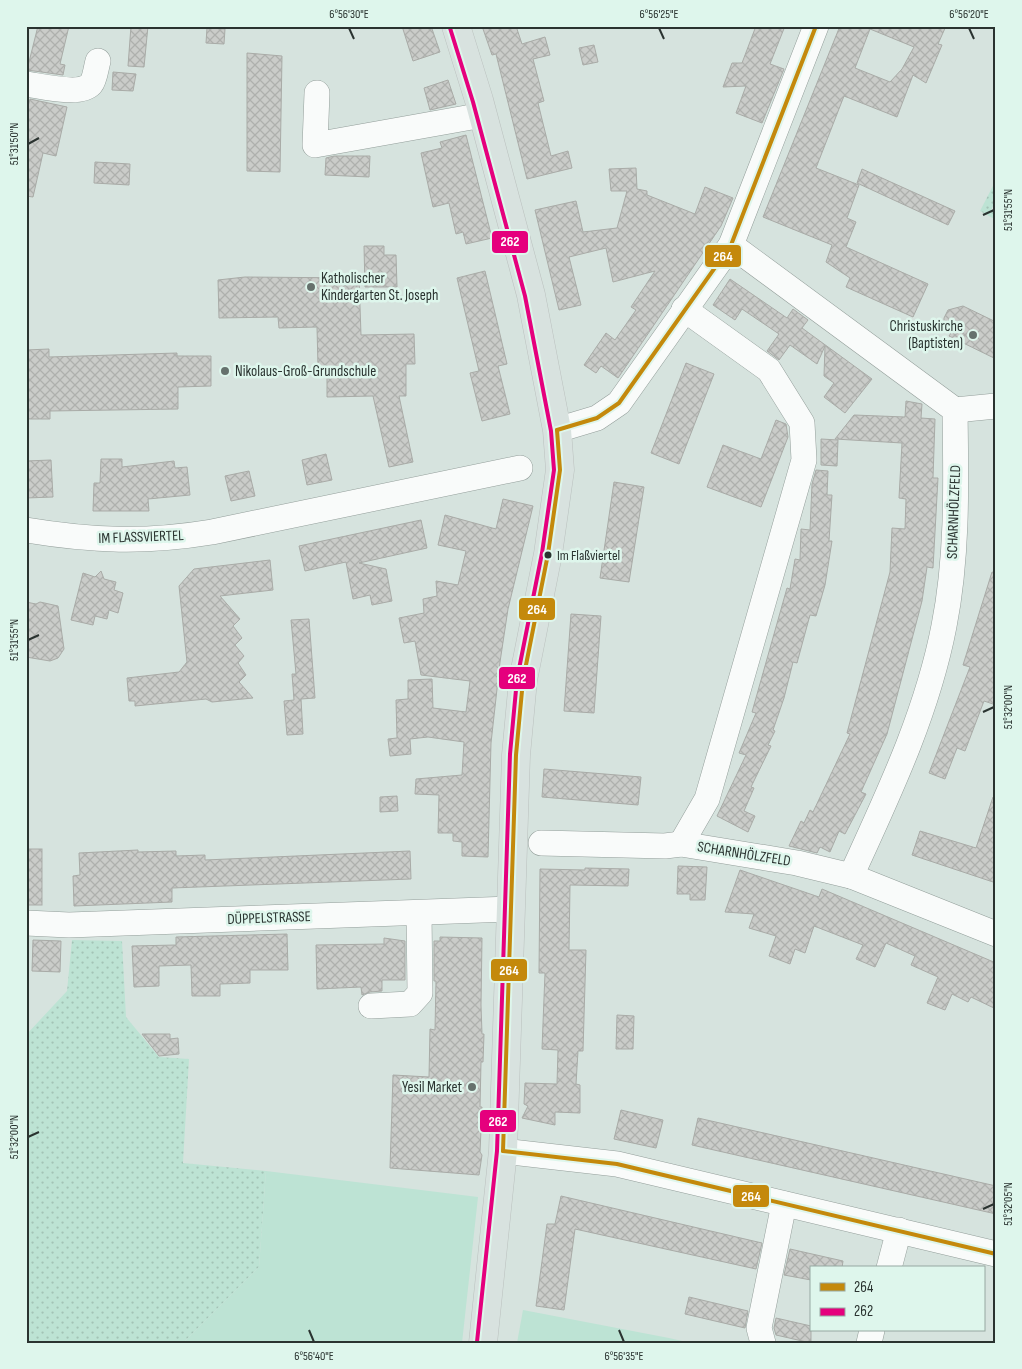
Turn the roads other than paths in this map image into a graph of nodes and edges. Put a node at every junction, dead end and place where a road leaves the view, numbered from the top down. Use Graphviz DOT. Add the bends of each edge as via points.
graph roads {
  1 [pos="456,26"];
  2 [pos="816,26"];
  3 [pos="98,62"];
  4 [pos="26,84"];
  5 [pos="317,93"];
  6 [pos="483,115"];
  7 [pos="731,245"];
  8 [pos="684,309"];
  9 [pos="996,406"];
  10 [pos="955,410"];
  11 [pos="557,430"];
  12 [pos="520,468"];
  13 [pos="26,530"];
  14 [pos="542,843"];
  15 [pos="673,845"];
  16 [pos="851,876"];
  17 [pos="511,909"];
  18 [pos="419,913"];
  19 [pos="26,923"];
  20 [pos="996,934"];
  21 [pos="371,1006"];
  22 [pos="502,1151"];
  23 [pos="784,1204"];
  24 [pos="899,1230"];
  25 [pos="996,1254"];
  26 [pos="890,1266"];
  27 [pos="483,1343"];
  28 [pos="763,1343"];
  1 -- 6 [label="main road"];
  2 -- 7 [label="street"];
  3 -- 4 [label="street" via="92,83 85,88 70,90"];
  5 -- 6 [label="street" via="314,145"];
  6 -- 11 [label="main road" via="530,295"];
  7 -- 8 [label="street"];
  7 -- 10 [label="street"];
  8 -- 11 [label="street" via="619,404 597,418"];
  8 -- 15 [label="street" via="770,370 802,423 804,460 707,799"];
  9 -- 10 [label="street"];
  10 -- 16 [label="street, SCHARNHÖLZFELD" via="957,503 944,627 902,764"];
  11 -- 17 [label="main road" via="560,470 548,554 523,680 516,754"];
  12 -- 13 [label="street, IM FLASSVIERTEL" via="168,539 115,540"];
  14 -- 15 [label="street, SCHARNHÖLZFELD"];
  15 -- 16 [label="street, SCHARNHÖLZFELD" via="797,863"];
  16 -- 20 [label="street, SCHARNHÖLZFELD"];
  17 -- 18 [label="street, DÜPPELSTRASSE"];
  17 -- 22 [label="main road"];
  18 -- 19 [label="street, DÜPPELSTRASSE" via="69,925"];
  18 -- 21 [label="street" via="420,993 410,1004"];
  22 -- 23 [label="street" via="617,1164"];
  22 -- 27 [label="main road"];
  23 -- 24 [label="street"];
  23 -- 28 [label="street" via="759,1328"];
  24 -- 25 [label="street"];
  24 -- 26 [label="street"];
}
